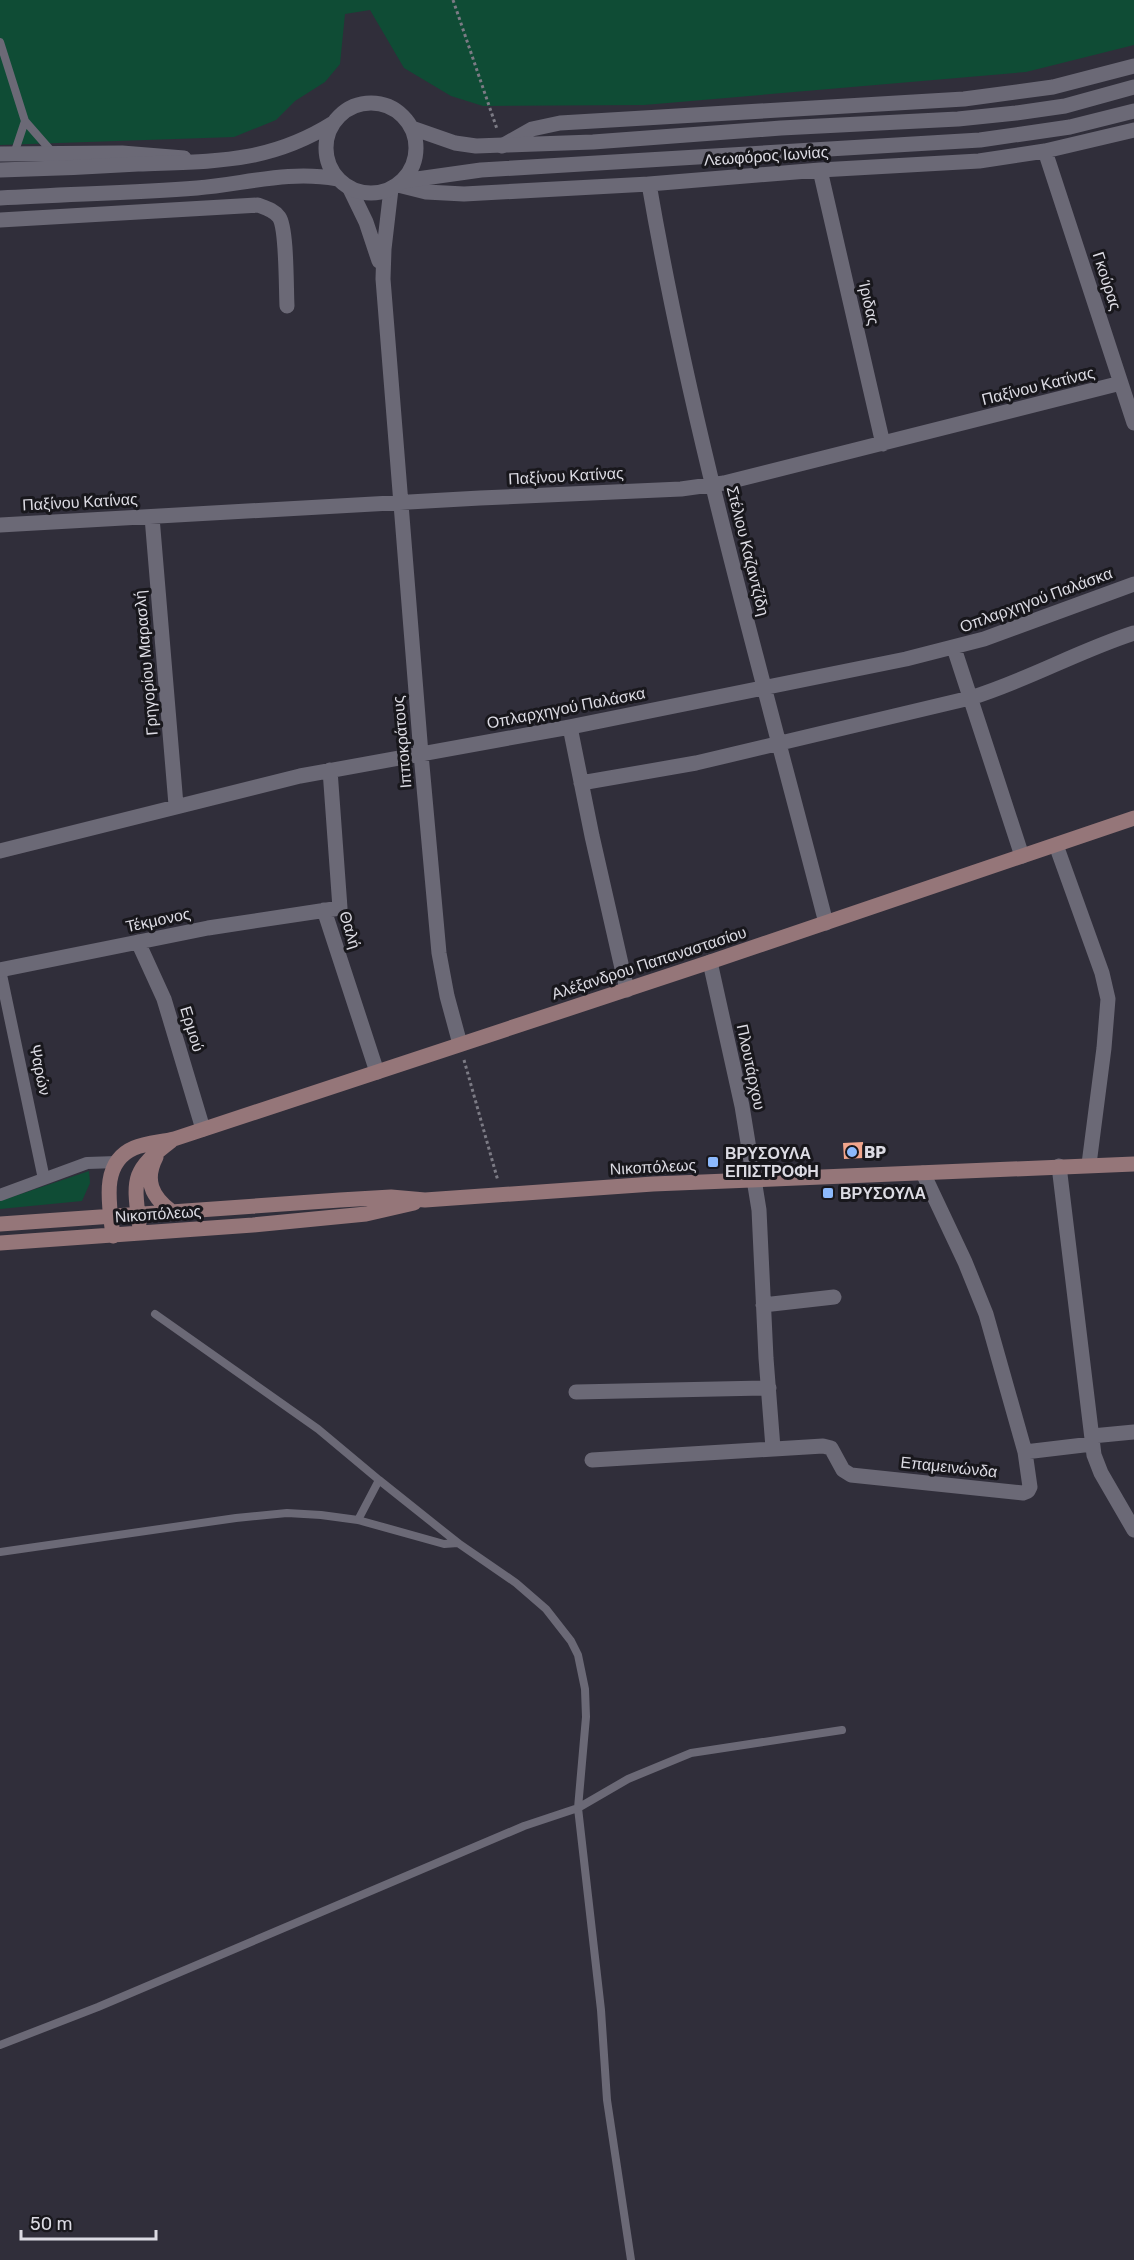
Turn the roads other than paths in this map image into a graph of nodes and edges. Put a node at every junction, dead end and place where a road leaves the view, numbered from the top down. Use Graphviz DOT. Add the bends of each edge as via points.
graph roads {
  1 [pos="0,42"];
  2 [pos="1134,66"];
  3 [pos="1134,87"];
  4 [pos="1134,111"];
  5 [pos="25,121"];
  6 [pos="333,123"];
  7 [pos="412,128"];
  8 [pos="1134,130"];
  9 [pos="502,146"];
  10 [pos="1046,151"];
  11 [pos="53,153"];
  12 [pos="7,154"];
  13 [pos="216,161"];
  14 [pos="0,170"];
  15 [pos="820,170"];
  16 [pos="337,179"];
  17 [pos="649,184"];
  18 [pos="397,185"];
  19 [pos="350,189"];
  20 [pos="0,198"];
  21 [pos="0,220"];
  22 [pos="383,279"];
  23 [pos="287,306"];
  24 [pos="1121,383"];
  25 [pos="1134,423"];
  26 [pos="884,444"];
  27 [pos="713,485"];
  28 [pos="402,502"];
  29 [pos="152,517"];
  30 [pos="0,525"];
  31 [pos="1134,584"];
  32 [pos="1134,633"];
  33 [pos="954,648"];
  34 [pos="764,688"];
  35 [pos="970,698"];
  36 [pos="570,727"];
  37 [pos="779,743"];
  38 [pos="421,754"];
  39 [pos="330,770"];
  40 [pos="581,783"];
  41 [pos="176,806"];
  42 [pos="1134,818"];
  43 [pos="1056,845"];
  44 [pos="0,851"];
  45 [pos="1022,856"];
  46 [pos="324,910"];
  47 [pos="826,923"];
  48 [pos="138,942"];
  49 [pos="710,962"];
  50 [pos="0,969"];
  51 [pos="627,990"];
  52 [pos="460,1044"];
  53 [pos="376,1072"];
  54 [pos="203,1129"];
  55 [pos="174,1138"];
  56 [pos="161,1149"];
  57 [pos="117,1162"];
  58 [pos="1089,1164"];
  59 [pos="1134,1164"];
  60 [pos="1059,1166"];
  61 [pos="923,1173"];
  62 [pos="44,1179"];
  63 [pos="755,1179"];
  64 [pos="0,1195"];
  65 [pos="426,1200"];
  66 [pos="171,1211"];
  67 [pos="138,1214"];
  68 [pos="111,1216"];
  69 [pos="0,1224"];
  70 [pos="140,1234"];
  71 [pos="113,1236"];
  72 [pos="0,1243"];
  73 [pos="834,1297"];
  74 [pos="763,1305"];
  75 [pos="155,1314"];
  76 [pos="769,1388"];
  77 [pos="576,1392"];
  78 [pos="1134,1432"];
  79 [pos="1092,1440"];
  80 [pos="773,1448"];
  81 [pos="1025,1452"];
  82 [pos="592,1460"];
  83 [pos="379,1480"];
  84 [pos="358,1520"];
  85 [pos="1134,1530"];
  86 [pos="458,1543"];
  87 [pos="0,1552"];
  88 [pos="842,1730"];
  89 [pos="578,1808"];
  90 [pos="0,2045"];
  91 [pos="631,2260"];
  1 -- 5 [label="lane"];
  2 -- 9 [label="street" via="1053,87 964,99 560,123 532,129"];
  3 -- 9 [label="street" via="1065,106 958,119"];
  4 -- 18 [label="street" via="1070,128 980,140 481,170"];
  5 -- 11 [label="lane"];
  5 -- 12 [label="lane"];
  6 -- 7 [label="street" via="354,106 368,102 397,110"];
  6 -- 13 [label="street" via="282,149"];
  6 -- 16 [label="street" via="325,152"];
  7 -- 9 [label="street" via="455,143"];
  7 -- 18 [label="street" via="416,156 411,170"];
  8 -- 10 [label="street, Λεωφόρος Ιωνίας"];
  10 -- 15 [label="street, Λεωφόρος Ιωνίας" via="979,161"];
  10 -- 24 [label="street, Γκούρας"];
  11 -- 12 [label="street"];
  11 -- 13 [label="street" via="122,153"];
  13 -- 14 [label="street"];
  15 -- 17 [label="street, Λεωφόρος Ιωνίας"];
  15 -- 26 [label="street, Ίριδας"];
  16 -- 19 [label="street"];
  16 -- 20 [label="street" via="297,175 198,188"];
  17 -- 18 [label="street, Λεωφόρος Ιωνίας" via="444,195"];
  17 -- 27 [label="street, Στέλιου Καζαντζίδη" via="664,270"];
  18 -- 19 [label="street" via="378,194"];
  18 -- 22 [label="street, Ιπποκράτους" via="384,249"];
  19 -- 22 [label="street, Ιπποκράτους" via="366,222"];
  21 -- 23 [label="street" via="258,205 280,218"];
  22 -- 28 [label="street, Ιπποκράτους"];
  24 -- 25 [label="street, Γκούρας"];
  24 -- 26 [label="street, Παξίνου Κατίνας"];
  26 -- 27 [label="street, Παξίνου Κατίνας"];
  27 -- 28 [label="street, Παξίνου Κατίνας"];
  27 -- 34 [label="street, Στέλιου Καζαντζίδη"];
  28 -- 29 [label="street, Παξίνου Κατίνας"];
  28 -- 38 [label="street, Ιπποκράτους"];
  29 -- 30 [label="street, Παξίνου Κατίνας"];
  29 -- 41 [label="street, Γρηγορίου Μαρασλή"];
  31 -- 33 [label="street, Οπλαρχηγού Παλάσκα"];
  32 -- 35 [label="street"];
  33 -- 34 [label="street, Οπλαρχηγού Παλάσκα"];
  33 -- 35 [label="street"];
  34 -- 36 [label="street, Οπλαρχηγού Παλάσκα"];
  34 -- 37 [label="street, Στέλιου Καζαντζίδη"];
  35 -- 37 [label="street"];
  35 -- 45 [label="street"];
  36 -- 38 [label="street, Οπλαρχηγού Παλάσκα"];
  36 -- 40 [label="street"];
  37 -- 40 [label="street" via="658,771"];
  37 -- 47 [label="street, Στέλιου Καζαντζίδη"];
  38 -- 39 [label="street, Οπλαρχηγού Παλάσκα"];
  38 -- 52 [label="street, Ιπποκράτους" via="438,953"];
  39 -- 41 [label="street, Οπλαρχηγού Παλάσκα"];
  39 -- 46 [label="street, Θαλή" via="340,908"];
  40 -- 51 [label="street"];
  41 -- 44 [label="street, Οπλαρχηγού Παλάσκα"];
  42 -- 43 [label="main road, Αλέξανδρου Παπαναστασίου"];
  43 -- 45 [label="main road, Αλέξανδρου Παπαναστασίου"];
  43 -- 58 [label="street" via="1108,999"];
  45 -- 47 [label="main road, Αλέξανδρου Παπαναστασίου"];
  46 -- 48 [label="street, Τέκμονος"];
  46 -- 53 [label="street, Θαλή"];
  47 -- 49 [label="main road, Αλέξανδρου Παπαναστασίου"];
  48 -- 50 [label="street, Τέκμονος"];
  48 -- 54 [label="street, Ερμού" via="164,999"];
  49 -- 51 [label="main road, Αλέξανδρου Παπαναστασίου"];
  49 -- 63 [label="street, Πλουτάρχου"];
  50 -- 62 [label="street, Ψαρών"];
  51 -- 52 [label="main road, Αλέξανδρου Παπαναστασίου"];
  52 -- 53 [label="main road, Αλέξανδρου Παπαναστασίου"];
  53 -- 54 [label="main road, Αλέξανδρου Παπαναστασίου"];
  54 -- 55 [label="main road, Αλέξανδρου Παπαναστασίου"];
  55 -- 56 [label="main road, Αλέξανδρου Παπαναστασίου"];
  55 -- 57 [label="main road, Αλέξανδρου Παπαναστασίου" via="133,1148"];
  56 -- 66 [label="main road" via="152,1166 150,1182 156,1198"];
  56 -- 67 [label="main road, Αλέξανδρου Παπαναστασίου" via="139,1171 135,1190"];
  57 -- 62 [label="street" via="87,1163"];
  57 -- 68 [label="main road" via="108,1192"];
  58 -- 59 [label="main road, Νικοπόλεως"];
  58 -- 60 [label="main road, Νικοπόλεως"];
  60 -- 61 [label="main road, Νικοπόλεως"];
  60 -- 79 [label="street"];
  61 -- 63 [label="main road, Νικοπόλεως"];
  61 -- 81 [label="street" via="980,1297"];
  62 -- 64 [label="street"];
  63 -- 65 [label="main road, Νικοπόλεως"];
  63 -- 74 [label="street, Πλουτάρχου"];
  65 -- 66 [label="main road, Νικοπόλεως" via="391,1197"];
  65 -- 70 [label="main road, Νικοπόλεως" via="366,1214"];
  66 -- 67 [label="main road, Νικοπόλεως"];
  67 -- 68 [label="main road, Νικοπόλεως"];
  67 -- 70 [label="main road, Αλέξανδρου Παπαναστασίου"];
  68 -- 69 [label="main road, Νικοπόλεως"];
  68 -- 71 [label="main road"];
  70 -- 71 [label="main road, Νικοπόλεως"];
  71 -- 72 [label="main road, Νικοπόλεως"];
  73 -- 74 [label="street"];
  74 -- 76 [label="street, Πλουτάρχου"];
  75 -- 83 [label="lane" via="318,1429"];
  76 -- 77 [label="street"];
  76 -- 80 [label="street, Πλουτάρχου"];
  78 -- 79 [label="street"];
  79 -- 81 [label="street"];
  79 -- 85 [label="street" via="1101,1473"];
  80 -- 81 [label="street, Επαμεινώνδα" via="831,1448 843,1470 851,1475 1023,1493 1030,1487"];
  80 -- 82 [label="street"];
  83 -- 84 [label="lane"];
  83 -- 86 [label="lane"];
  84 -- 86 [label="lane" via="444,1544"];
  84 -- 87 [label="lane" via="308,1513 270,1514"];
  86 -- 89 [label="lane" via="501,1571 546,1609 578,1655 587,1704"];
  88 -- 89 [label="lane" via="691,1754 628,1779"];
  89 -- 90 [label="lane" via="524,1826"];
  89 -- 91 [label="lane" via="607,2100"];
}
